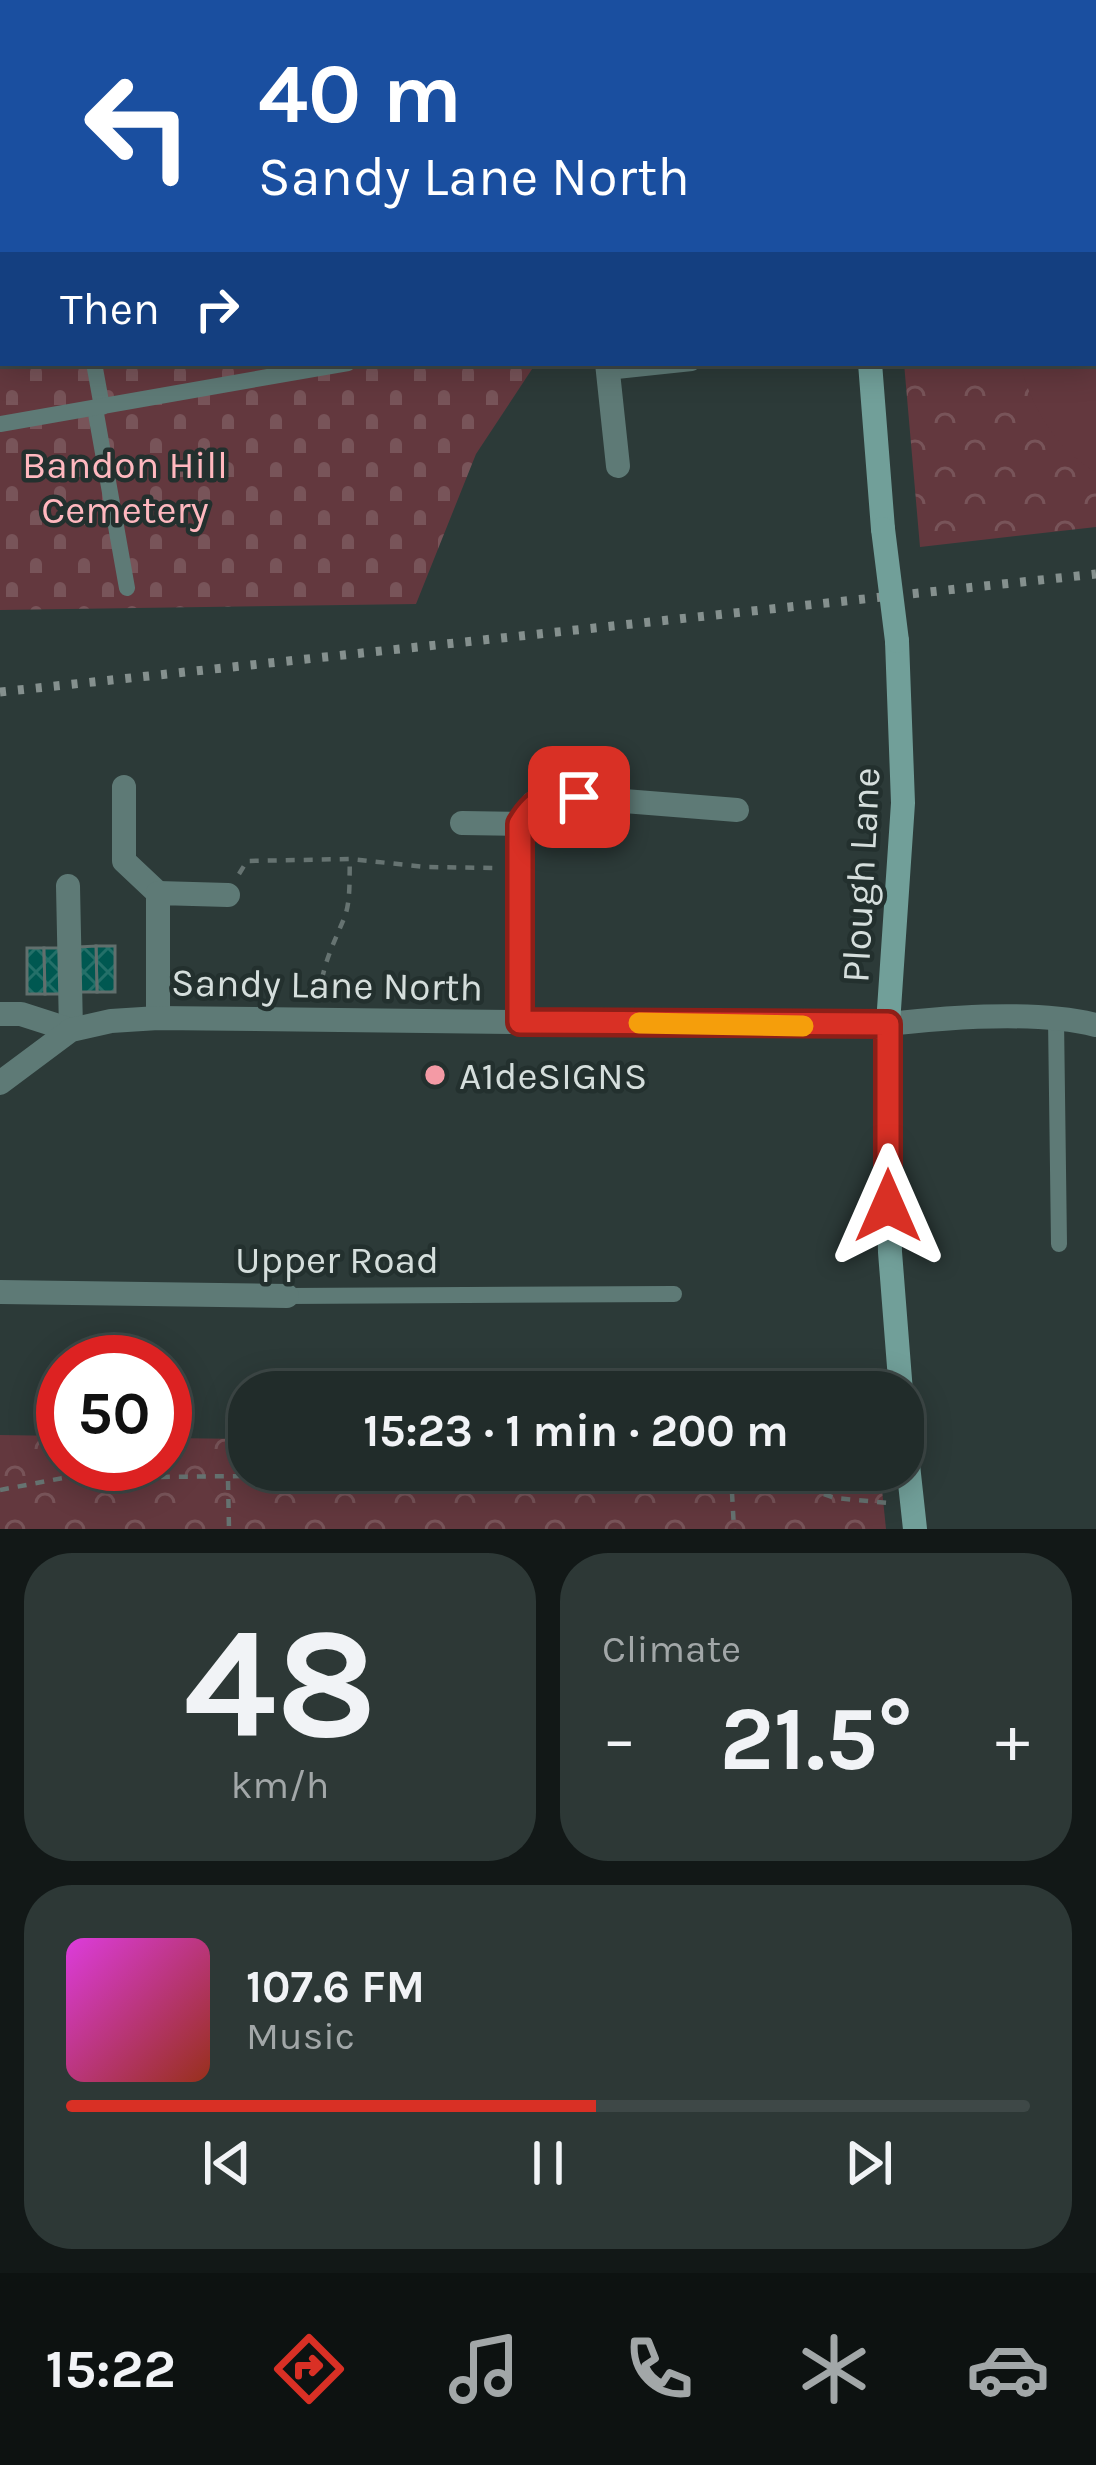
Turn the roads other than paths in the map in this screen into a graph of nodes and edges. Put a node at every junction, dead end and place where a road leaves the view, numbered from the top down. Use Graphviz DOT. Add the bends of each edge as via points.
graph roads {
  1 [pos="94,366"];
  2 [pos="331,366"];
  3 [pos="641,366"];
  4 [pos="870,366"];
  5 [pos="607,368"];
  6 [pos="99,407"];
  7 [pos="0,424"];
  8 [pos="618,466"];
  9 [pos="127,588"];
  10 [pos="124,787"];
  11 [pos="737,810"];
  12 [pos="463,824"];
  13 [pos="520,824"];
  14 [pos="68,886"];
  15 [pos="158,893"];
  16 [pos="228,895"];
  17 [pos="0,1014"];
  18 [pos="158,1018"];
  19 [pos="1056,1019"];
  20 [pos="520,1022"];
  21 [pos="888,1024"];
  22 [pos="1096,1025"];
  23 [pos="71,1030"];
  24 [pos="0,1083"];
  25 [pos="1059,1244"];
  26 [pos="0,1292"];
  27 [pos="674,1294"];
  28 [pos="287,1296"];
  29 [pos="900,1371"];
  30 [pos="910,1491"];
  31 [pos="915,1529"];
  1 -- 6 [label="lane"];
  2 -- 6 [label="lane"];
  3 -- 5 [label="lane"];
  4 -- 21 [label="main road, Plough Lane, bridge" via="903,803"];
  5 -- 8 [label="street"];
  6 -- 7 [label="lane"];
  6 -- 9 [label="lane"];
  10 -- 15 [label="street" via="124,862"];
  11 -- 13 [label="street" via="549,795"];
  12 -- 13 [label="street"];
  13 -- 20 [label="street"];
  14 -- 23 [label="street"];
  15 -- 16 [label="street"];
  15 -- 18 [label="street"];
  17 -- 23 [label="street"];
  18 -- 20 [label="street, Sandy Lane North"];
  18 -- 23 [label="street, Sandy Lane North"];
  19 -- 21 [label="street, Sandy Lane North"];
  19 -- 22 [label="street, Sandy Lane North"];
  19 -- 25 [label="lane"];
  20 -- 21 [label="street, Sandy Lane North"];
  21 -- 29 [label="main road, Plough Lane" via="888,1206"];
  23 -- 24 [label="street, Sandy Lane North"];
  26 -- 28 [label="street, Upper Road"];
  27 -- 28 [label="lane, Upper Road"];
  30 -- 31 [label="main road"];
}
